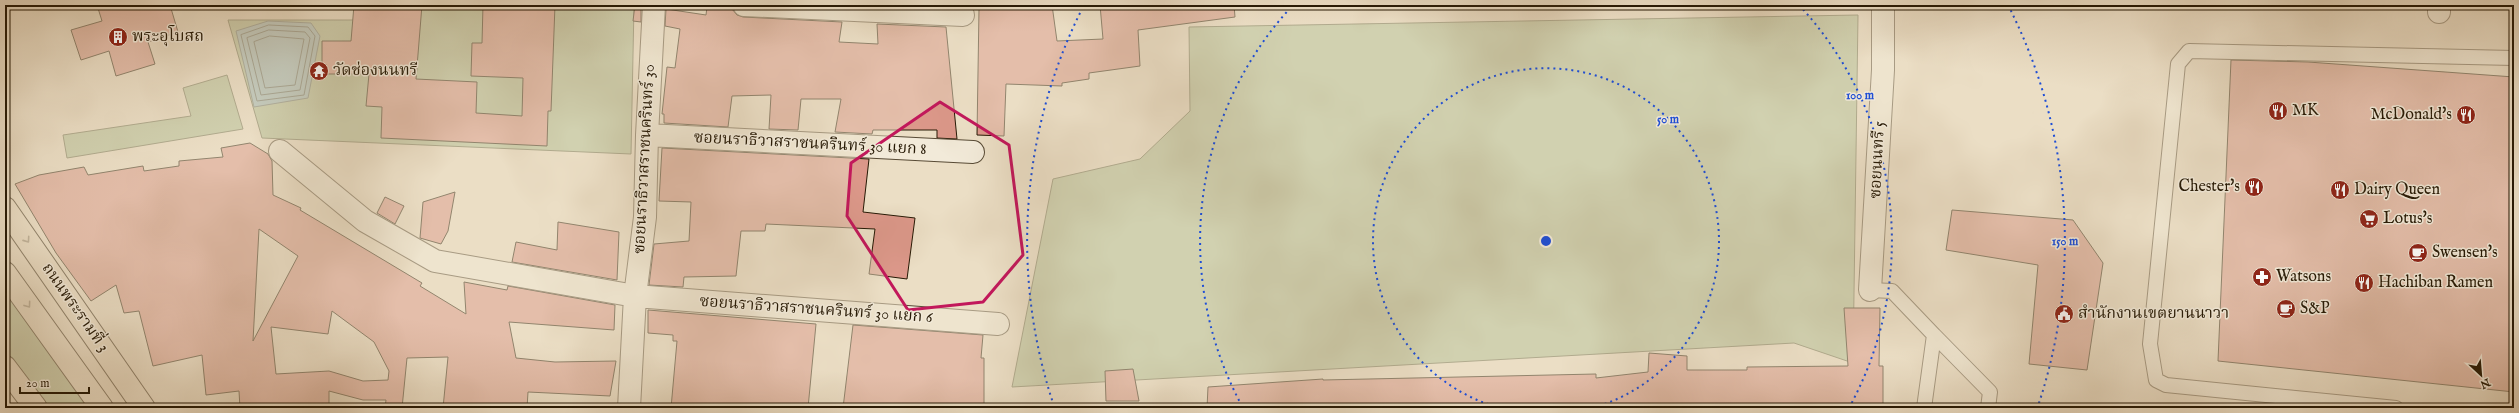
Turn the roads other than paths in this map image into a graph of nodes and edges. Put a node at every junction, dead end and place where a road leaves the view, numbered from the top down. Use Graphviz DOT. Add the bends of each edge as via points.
graph roads {
  1 [pos="654,5"];
  2 [pos="744,5"];
  3 [pos="1883,5"];
  4 [pos="963,15"];
  5 [pos="2514,58"];
  6 [pos="647,135"];
  7 [pos="280,151"];
  8 [pos="973,152"];
  9 [pos="5,208"];
  10 [pos="5,273"];
  11 [pos="1870,290"];
  12 [pos="635,296"];
  13 [pos="998,324"];
  14 [pos="1934,335"];
  15 [pos="5,367"];
  16 [pos="36,408"];
  17 [pos="102,408"];
  18 [pos="144,408"];
  19 [pos="629,408"];
  20 [pos="1924,408"];
  21 [pos="1988,408"];
  22 [pos="2396,408"];
  1 -- 6 [label="street, ซอยนราธิวาสราชนครินทร์ 30"];
  2 -- 4 [label="street"];
  3 -- 11 [label="street, ซอยนนทรี 5" via="1882,77"];
  5 -- 22 [label="lane" via="2189,51 2178,64 2150,344 2156,380 2166,385"];
  6 -- 8 [label="street, ซอยนราธิวาสราชนครินทร์ 30 แยก 8"];
  6 -- 12 [label="street, ซอยนราธิวาสราชนครินทร์ 30" via="645,217"];
  7 -- 12 [label="street, ซอยนราธิวาสราชนครินทร์ 30 แยก 6" via="365,222 435,261"];
  9 -- 18 [label="main road, ถนนพระรามที่ 3, one-way"];
  10 -- 17 [label="main road, one-way"];
  11 -- 14 [label="lane" via="1892,291"];
  12 -- 13 [label="street, ซอยนราธิวาสราชนครินทร์ 30 แยก 6"];
  12 -- 19 [label="street, ซอยนราธิวาสราชนครินทร์ 30"];
  14 -- 20 [label="lane"];
  14 -- 21 [label="lane" via="1990,392"];
  15 -- 16 [label="main road"];
}
